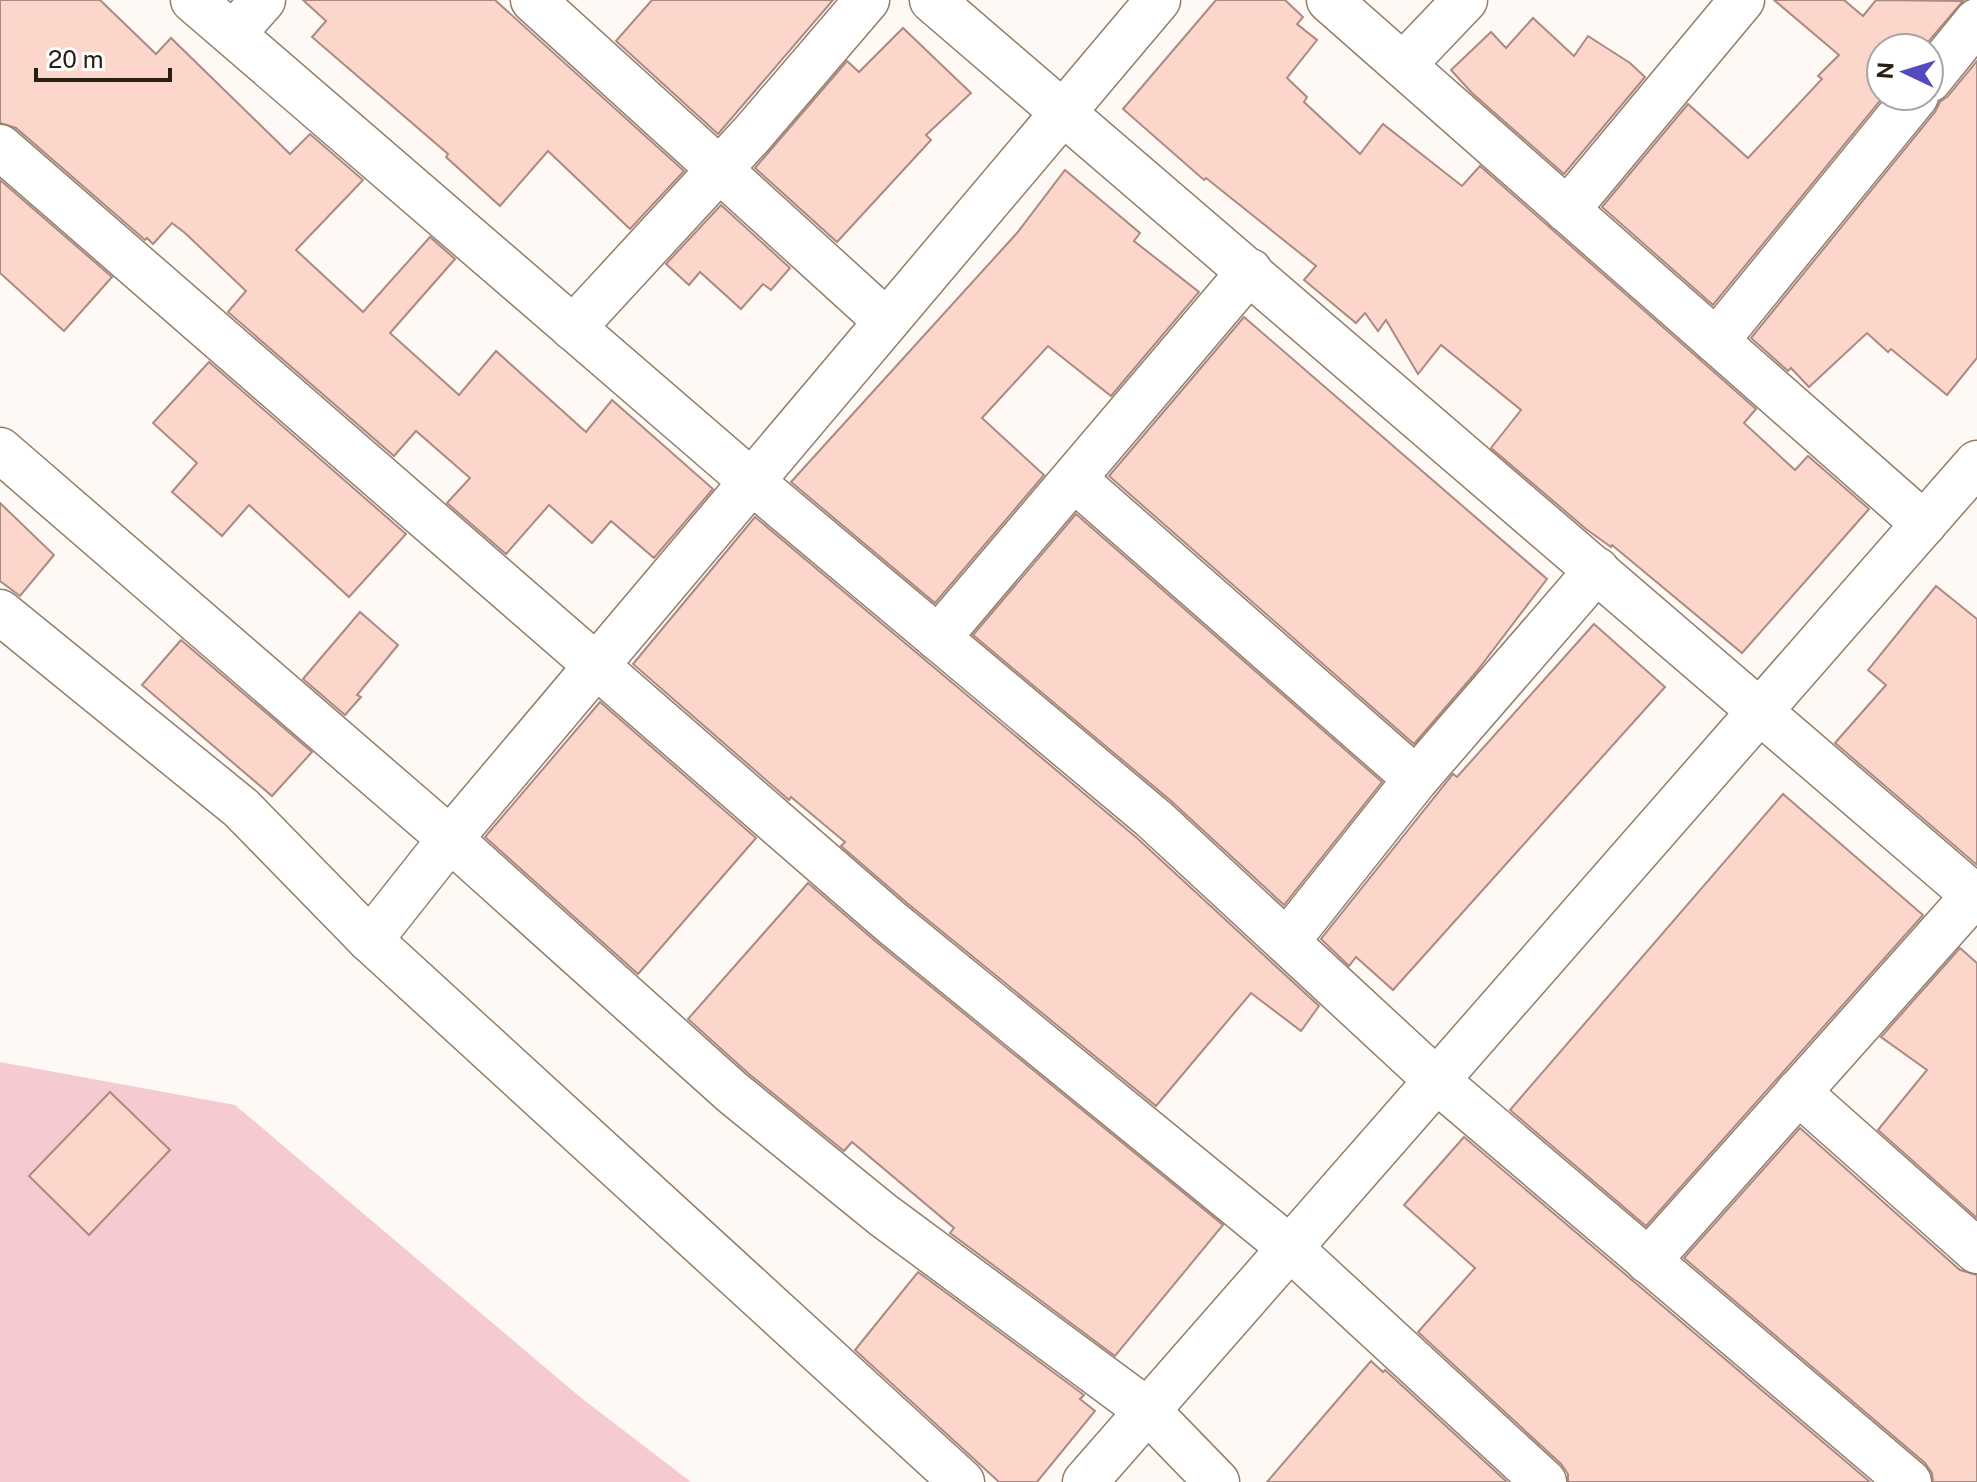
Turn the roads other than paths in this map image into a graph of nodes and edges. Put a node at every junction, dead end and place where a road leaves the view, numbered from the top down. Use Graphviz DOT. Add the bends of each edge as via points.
graph roads {
  1 [pos="193,0"];
  2 [pos="263,0"];
  3 [pos="533,0"];
  4 [pos="867,0"];
  5 [pos="932,0"];
  6 [pos="1158,0"];
  7 [pos="1329,0"];
  8 [pos="1465,0"];
  9 [pos="1742,0"];
  10 [pos="1977,21"];
  11 [pos="233,34"];
  12 [pos="1945,60"];
  13 [pos="1403,65"];
  14 [pos="1064,111"];
  15 [pos="1903,112"];
  16 [pos="0,147"];
  17 [pos="720,168"];
  18 [pos="1567,210"];
  19 [pos="1250,271"];
  20 [pos="886,321"];
  21 [pos="573,328"];
  22 [pos="1716,341"];
  23 [pos="0,450"];
  24 [pos="1977,463"];
  25 [pos="1074,479"];
  26 [pos="751,481"];
  27 [pos="1924,524"];
  28 [pos="1597,570"];
  29 [pos="0,612"];
  30 [pos="938,638"];
  31 [pos="595,666"];
  32 [pos="1761,710"];
  33 [pos="1416,779"];
  34 [pos="450,839"];
  35 [pos="1976,895"];
  36 [pos="370,940"];
  37 [pos="1288,940"];
  38 [pos="1436,1080"];
  39 [pos="1798,1092"];
  40 [pos="1290,1248"];
  41 [pos="1977,1251"];
  42 [pos="1648,1261"];
  43 [pos="1148,1411"];
  44 [pos="962,1482"];
  45 [pos="1085,1482"];
  46 [pos="1217,1482"];
  47 [pos="1544,1482"];
  48 [pos="1909,1482"];
  1 -- 11 [label="street"];
  2 -- 11 [label="street"];
  3 -- 17 [label="street"];
  4 -- 17 [label="street"];
  5 -- 14 [label="street"];
  6 -- 14 [label="street"];
  7 -- 13 [label="street"];
  8 -- 13 [label="street"];
  9 -- 18 [label="street"];
  10 -- 12 [label="street"];
  11 -- 21 [label="street"];
  13 -- 18 [label="street"];
  14 -- 19 [label="street"];
  14 -- 20 [label="street"];
  15 -- 22 [label="street"];
  16 -- 31 [label="street"];
  17 -- 20 [label="street"];
  17 -- 21 [label="street"];
  18 -- 22 [label="street"];
  19 -- 25 [label="street"];
  19 -- 28 [label="street"];
  20 -- 26 [label="street"];
  21 -- 26 [label="street"];
  22 -- 27 [label="street"];
  23 -- 34 [label="street"];
  24 -- 27 [label="street"];
  25 -- 30 [label="street"];
  25 -- 33 [label="street"];
  26 -- 30 [label="street"];
  26 -- 31 [label="street"];
  27 -- 32 [label="street"];
  28 -- 32 [label="street"];
  28 -- 33 [label="street"];
  29 -- 36 [label="street" via="241,808"];
  30 -- 37 [label="street" via="1154,819"];
  31 -- 34 [label="street"];
  31 -- 40 [label="street" via="891,922"];
  32 -- 35 [label="street"];
  32 -- 38 [label="street"];
  33 -- 37 [label="street"];
  34 -- 36 [label="street"];
  34 -- 43 [label="street" via="743,1102 883,1215"];
  35 -- 39 [label="street"];
  36 -- 44 [label="street"];
  37 -- 38 [label="street"];
  38 -- 40 [label="street"];
  38 -- 42 [label="street"];
  39 -- 41 [label="street"];
  39 -- 42 [label="street"];
  40 -- 43 [label="street"];
  40 -- 47 [label="street"];
  42 -- 48 [label="street"];
  43 -- 45 [label="street"];
  43 -- 46 [label="street"];
}
